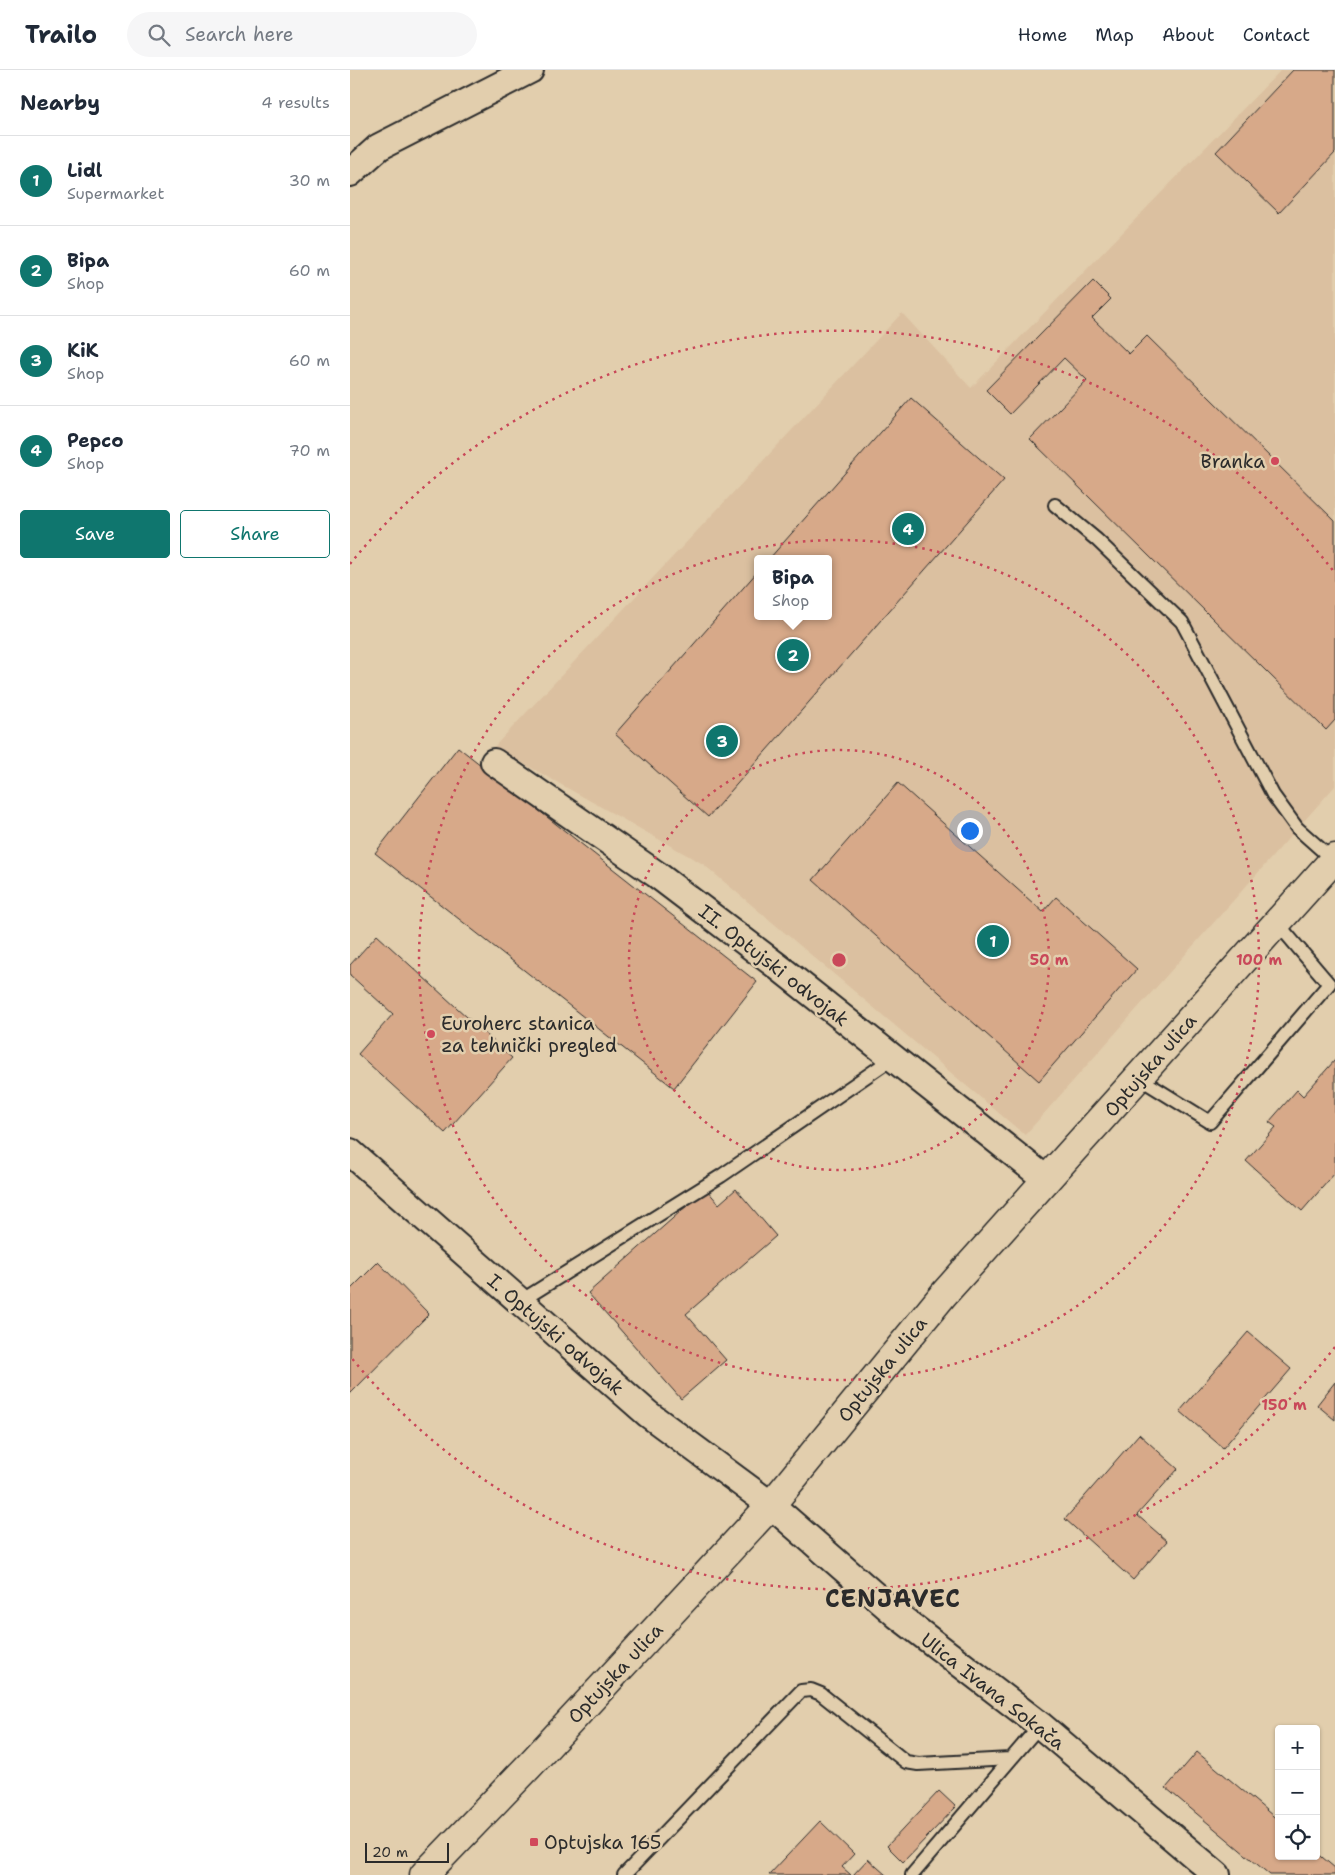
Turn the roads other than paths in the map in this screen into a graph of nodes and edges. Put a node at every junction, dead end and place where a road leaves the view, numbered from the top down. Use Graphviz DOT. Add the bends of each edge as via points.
graph roads {
  1 [pos="530,70"];
  2 [pos="350,173"];
  3 [pos="1055,505"];
  4 [pos="494,762"];
  5 [pos="1334,859"];
  6 [pos="1278,924"];
  7 [pos="893,1058"];
  8 [pos="1139,1078"];
  9 [pos="350,1152"];
  10 [pos="1047,1180"];
  11 [pos="519,1302"];
  12 [pos="771,1505"];
  13 [pos="1040,1725"];
  14 [pos="1010,1759"];
  15 [pos="424,1875"];
  16 [pos="624,1875"];
  17 [pos="912,1875"];
  18 [pos="1216,1875"];
  1 -- 2 [label="street" via="379,147"];
  3 -- 5 [label="lane" via="1097,540 1182,622 1273,795 1297,828"];
  4 -- 7 [label="street, II. Optujski odvojak" via="656,874"];
  5 -- 6 [label="main road, Optujska ulica"];
  6 -- 8 [label="main road, Optujska ulica"];
  6 -- 8 [label="lane" via="1329,984 1210,1122"];
  7 -- 10 [label="street, II. Optujski odvojak"];
  7 -- 11 [label="lane" via="721,1176"];
  8 -- 10 [label="main road, Optujska ulica"];
  9 -- 11 [label="street, I. Optujski odvojak"];
  10 -- 12 [label="main road, Optujska ulica" via="942,1295"];
  11 -- 12 [label="street, I. Optujski odvojak" via="648,1414"];
  12 -- 13 [label="street, Ulica Ivana Sokača" via="897,1615"];
  12 -- 15 [label="main road, Optujska ulica"];
  13 -- 14 [label="lane"];
  13 -- 18 [label="street, Ulica Ivana Sokača"];
  14 -- 16 [label="lane" via="906,1762 821,1694 801,1691"];
  14 -- 17 [label="lane"];
}
